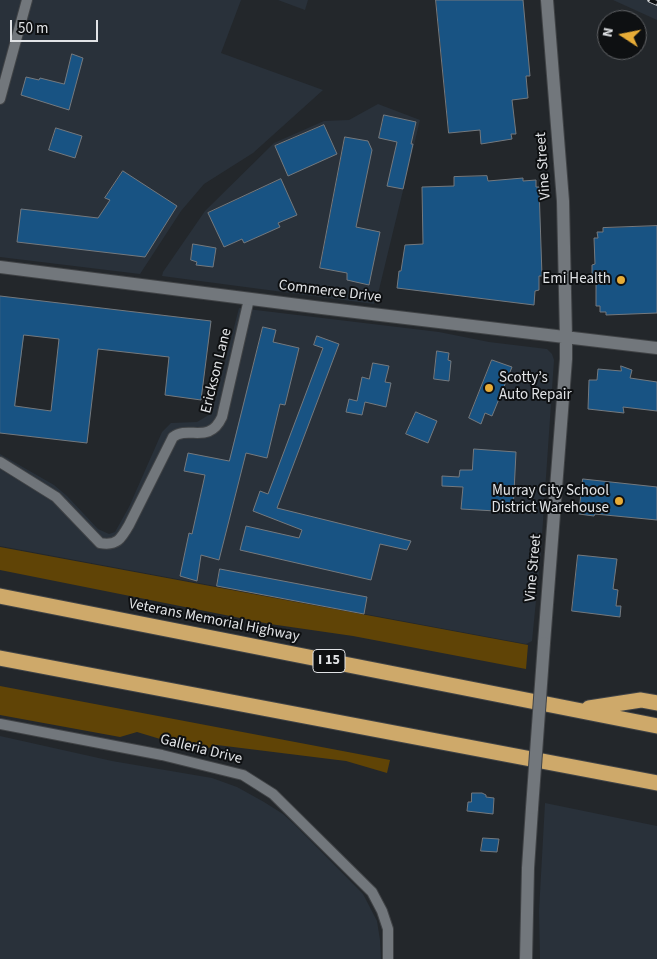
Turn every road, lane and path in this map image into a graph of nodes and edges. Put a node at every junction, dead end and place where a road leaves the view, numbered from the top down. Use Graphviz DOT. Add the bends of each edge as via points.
graph roads {
  1 [pos="27,0"];
  2 [pos="547,0"];
  3 [pos="0,99"];
  4 [pos="0,267"];
  5 [pos="249,299"];
  6 [pos="566,337"];
  7 [pos="657,348"];
  8 [pos="0,462"];
  9 [pos="0,596"];
  10 [pos="0,658"];
  11 [pos="657,703"];
  12 [pos="579,710"];
  13 [pos="0,724"];
  14 [pos="657,726"];
  15 [pos="657,783"];
  16 [pos="388,959"];
  17 [pos="526,959"];
  1 -- 3 [label="street"];
  2 -- 6 [label="street, Vine Street" via="563,201"];
  4 -- 5 [label="street, Commerce Drive"];
  5 -- 6 [label="street, Commerce Drive"];
  5 -- 8 [label="street, Erickson Lane" via="218,425 204,433 173,437 129,525 122,537 110,545 94,538 56,497"];
  6 -- 7 [label="street, Commerce Drive"];
  6 -- 17 [label="street, Vine Street, bridge" via="528,868"];
  9 -- 12 [label="highway, Veterans Memorial Highway / I 15"];
  10 -- 15 [label="highway"];
  11 -- 12 [label="highway" via="642,700"];
  12 -- 14 [label="highway, Veterans Memorial Highway / I 15"];
  13 -- 16 [label="street, Galleria Drive" via="162,755 243,775 273,794 372,892 388,929"];
}
